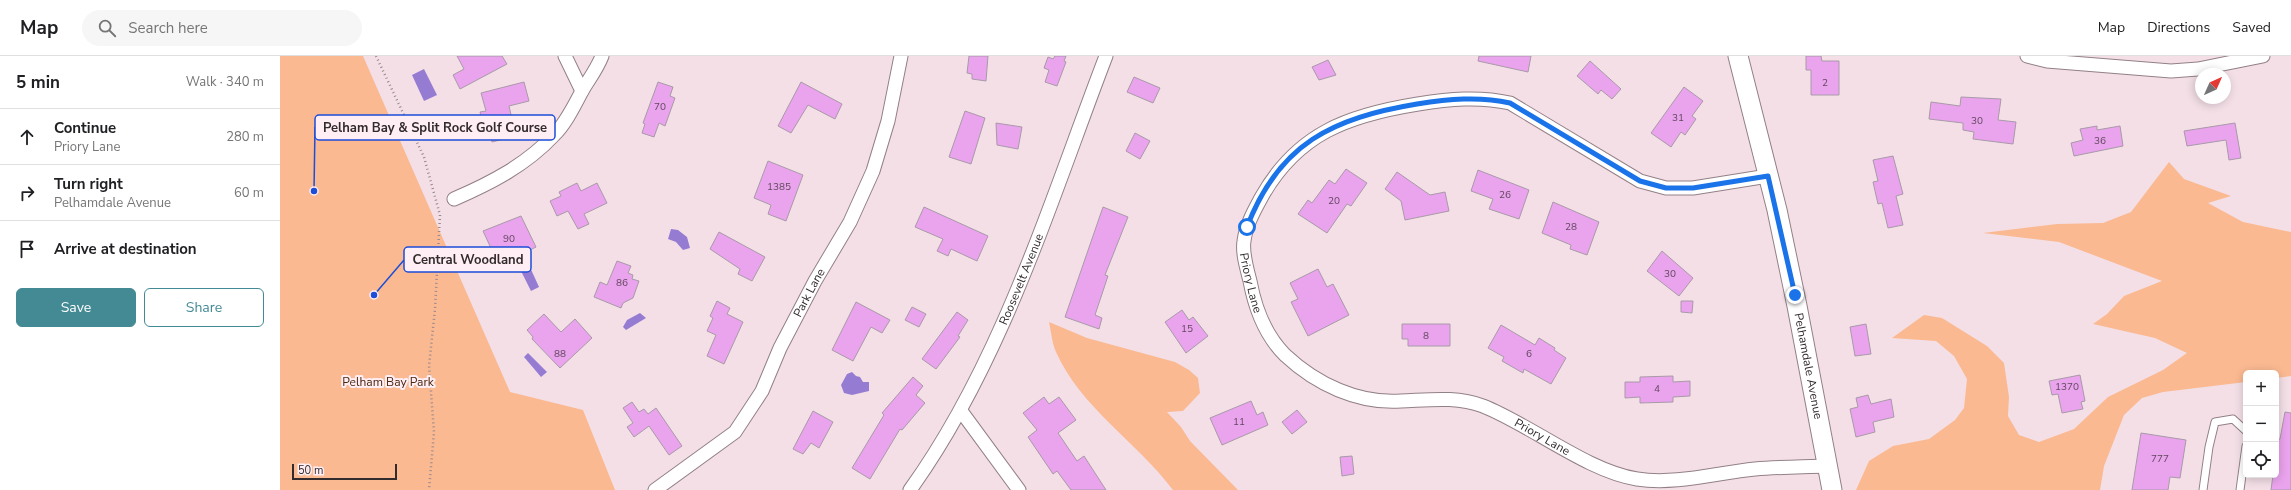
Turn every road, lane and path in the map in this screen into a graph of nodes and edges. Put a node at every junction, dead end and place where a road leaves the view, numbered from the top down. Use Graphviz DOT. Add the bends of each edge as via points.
graph roads {
  1 [pos="376,56"];
  2 [pos="565,56"];
  3 [pos="602,56"];
  4 [pos="901,56"];
  5 [pos="1106,56"];
  6 [pos="1738,56"];
  7 [pos="2027,56"];
  8 [pos="2263,56"];
  9 [pos="582,91"];
  10 [pos="1768,176"];
  11 [pos="454,199"];
  12 [pos="961,411"];
  13 [pos="2243,428"];
  14 [pos="1827,466"];
  15 [pos="2243,468"];
  16 [pos="429,490"];
  17 [pos="655,490"];
  18 [pos="910,490"];
  19 [pos="1019,490"];
  20 [pos="1832,490"];
  21 [pos="2203,490"];
  22 [pos="2240,490"];
  1 -- 16 [label="path" via="424,157 440,215 435,309 428,366 434,432"];
  2 -- 9 [label="street"];
  3 -- 9 [label="street" via="596,71"];
  4 -- 17 [label="street, Park Lane" via="888,122 873,170 850,222 780,348 762,391 735,432"];
  5 -- 12 [label="street, Roosevelt Avenue" via="1006,318"];
  6 -- 10 [label="street, Pelhamdale Avenue"];
  7 -- 8 [label="street" via="2047,61 2171,71 2198,69"];
  9 -- 11 [label="street" via="577,103 555,134 518,166 488,185"];
  10 -- 14 [label="street, Pelhamdale Avenue" via="1797,306"];
  10 -- 14 [label="street, Priory Lane" via="1693,188 1666,188 1640,181 1510,103 1490,98 1459,99 1393,108 1337,124 1322,132 1289,158 1269,184 1252,214 1244,242 1246,264 1256,307 1274,342 1316,379 1360,398 1381,402 1449,399 1466,401 1510,419 1593,463 1636,479 1679,480 1755,469"];
  12 -- 18 [label="street, Roosevelt Avenue"];
  12 -- 19 [label="street"];
  13 -- 21 [label="lane" via="2233,419 2216,422 2209,447"];
  14 -- 20 [label="street, Pelhamdale Avenue"];
  15 -- 22 [label="lane"];
}
